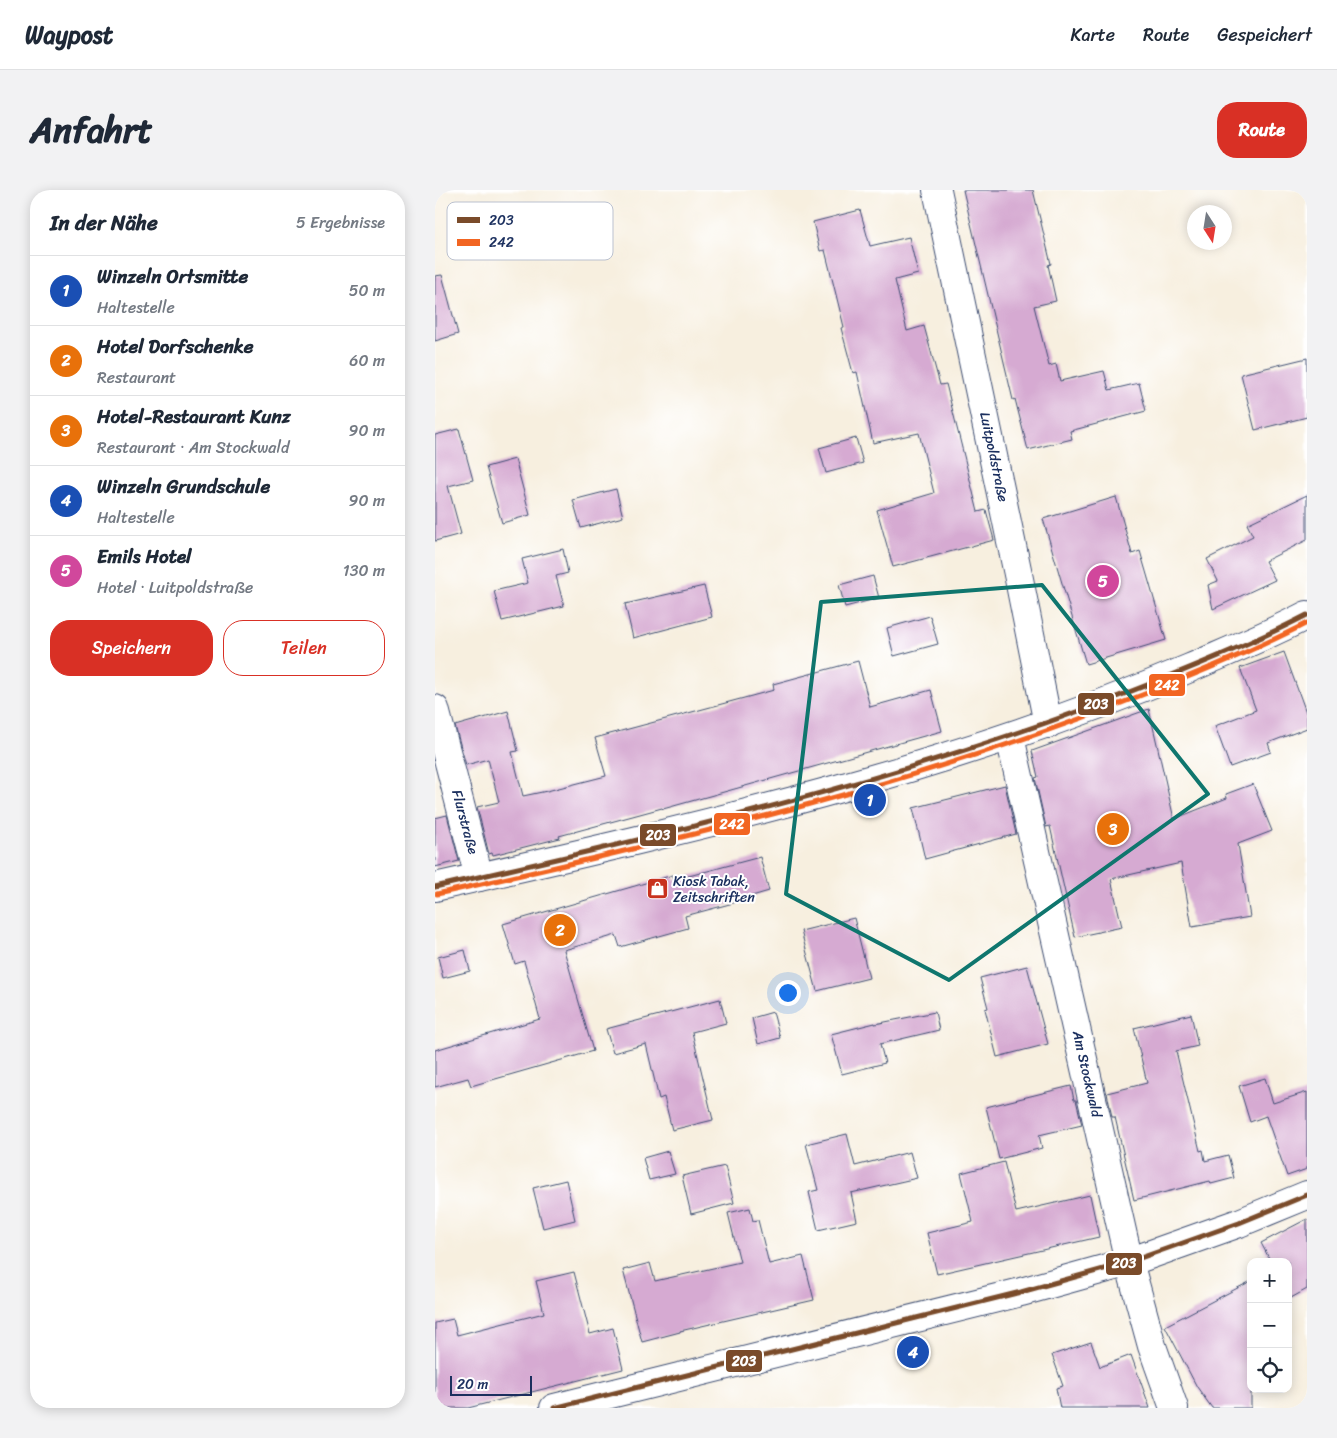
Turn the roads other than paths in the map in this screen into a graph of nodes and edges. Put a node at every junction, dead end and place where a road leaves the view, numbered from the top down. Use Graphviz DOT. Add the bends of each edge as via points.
graph roads {
  1 [pos="937,190"];
  2 [pos="1307,615"];
  3 [pos="435,709"];
  4 [pos="1048,724"];
  5 [pos="1010,737"];
  6 [pos="479,877"];
  7 [pos="435,887"];
  8 [pos="1307,1195"];
  9 [pos="1129,1262"];
  10 [pos="650,1396"];
  11 [pos="554,1408"];
  12 [pos="1174,1408"];
  1 -- 4 [label="street, Luitpoldstraße"];
  2 -- 4 [label="street" via="1157,682"];
  3 -- 6 [label="street, Flurstraße"];
  4 -- 5 [label="street"];
  5 -- 6 [label="street" via="844,788"];
  5 -- 9 [label="street, Am Stockwald"];
  6 -- 7 [label="street"];
  8 -- 9 [label="street"];
  9 -- 10 [label="street"];
  9 -- 12 [label="street, Am Stockwald" via="1152,1346"];
  10 -- 11 [label="street"];
}
